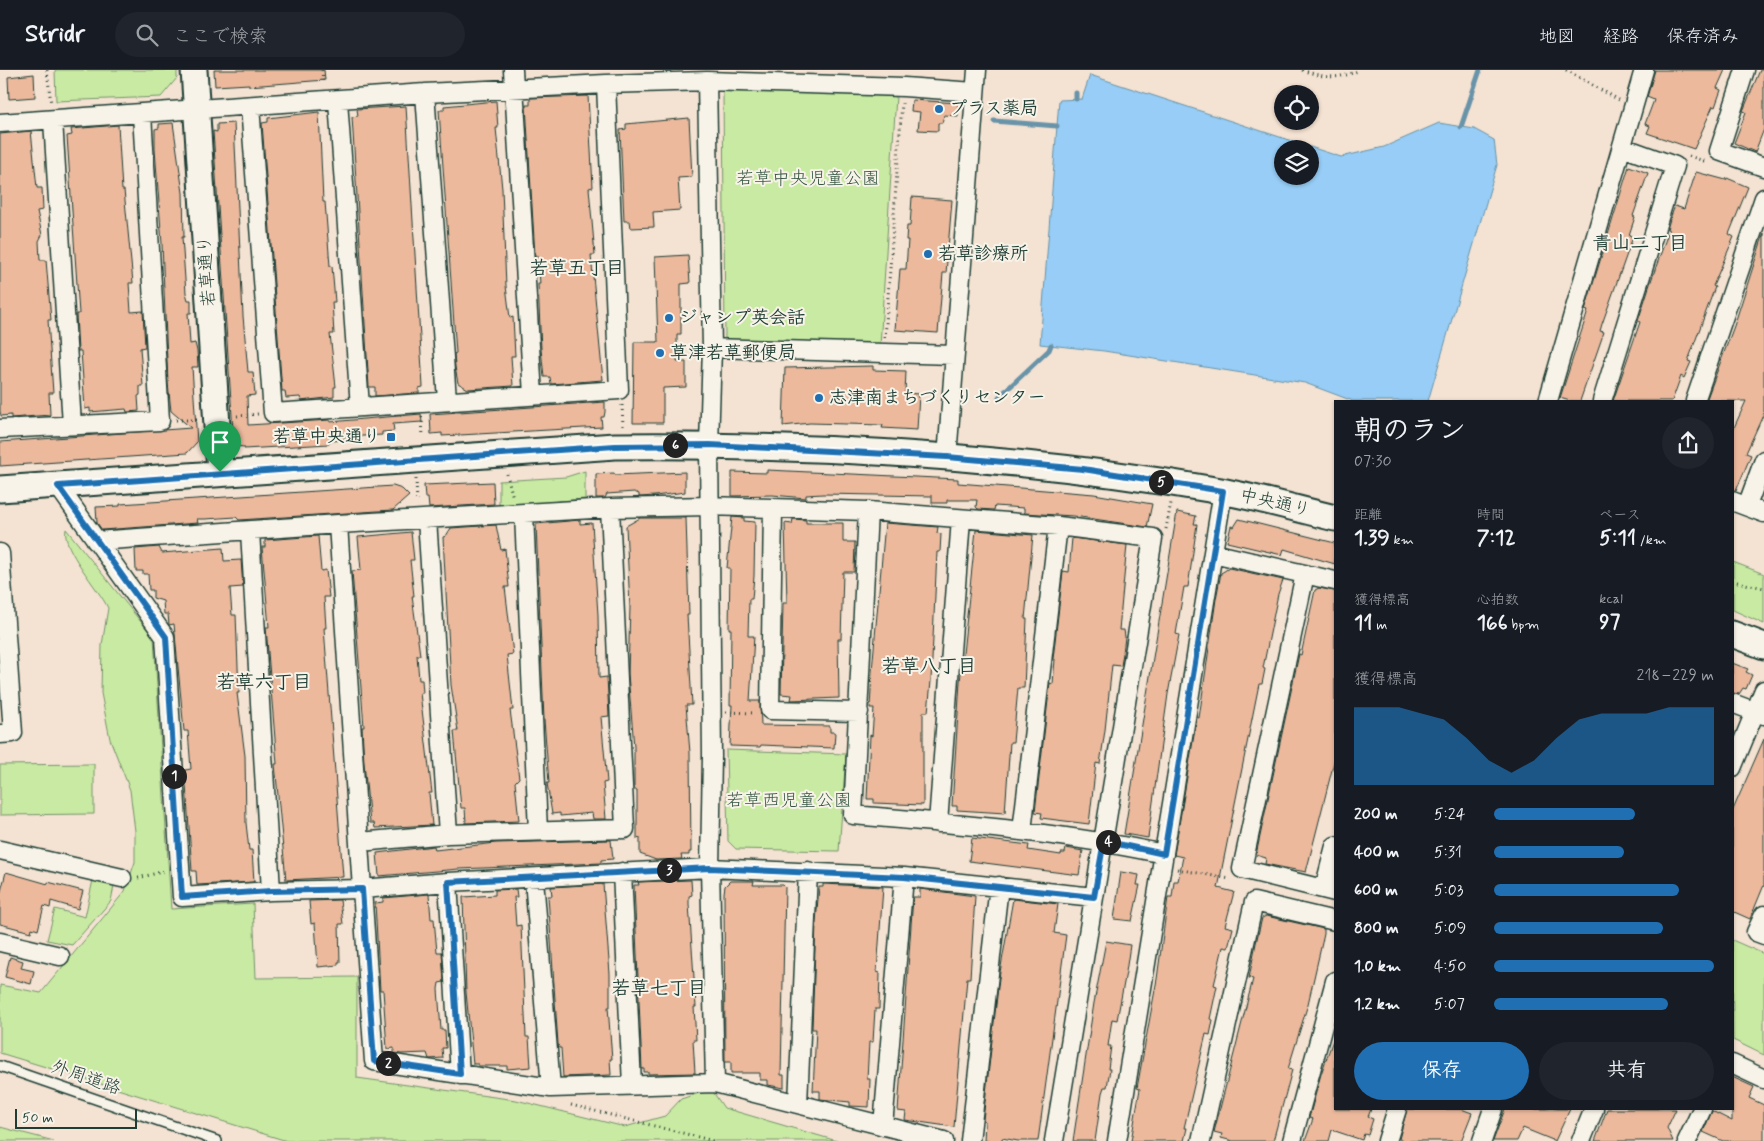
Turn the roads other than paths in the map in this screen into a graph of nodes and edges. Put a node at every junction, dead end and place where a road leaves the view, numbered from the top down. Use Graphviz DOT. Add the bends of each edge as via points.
graph roads {
  1 [pos="194,70"];
  2 [pos="513,70"];
  3 [pos="977,70"];
  4 [pos="1644,70"];
  5 [pos="1745,70"];
  6 [pos="707,81"];
  7 [pos="606,84"];
  8 [pos="514,88"];
  9 [pos="975,92"];
  10 [pos="425,94"];
  11 [pos="338,101"];
  12 [pos="250,106"];
  13 [pos="196,110"];
  14 [pos="142,114"];
  15 [pos="53,120"];
  16 [pos="0,123"];
  17 [pos="1622,147"];
  18 [pos="1764,167"];
  19 [pos="1764,198"];
  20 [pos="712,348"];
  21 [pos="954,355"];
  22 [pos="533,395"];
  23 [pos="447,400"];
  24 [pos="1548,400"];
  25 [pos="1602,400"];
  26 [pos="1695,400"];
  27 [pos="360,407"];
  28 [pos="72,425"];
  29 [pos="0,429"];
  30 [pos="710,445"];
  31 [pos="947,457"];
  32 [pos="1764,460"];
  33 [pos="220,472"];
  34 [pos="58,486"];
  35 [pos="0,489"];
  36 [pos="1223,491"];
  37 [pos="1740,504"];
  38 [pos="710,506"];
  39 [pos="610,508"];
  40 [pos="773,508"];
  41 [pos="868,512"];
  42 [pos="1764,513"];
  43 [pos="520,514"];
  44 [pos="961,518"];
  45 [pos="1334,518"];
  46 [pos="423,519"];
  47 [pos="338,524"];
  48 [pos="1058,526"];
  49 [pos="250,531"];
  50 [pos="96,541"];
  51 [pos="0,553"];
  52 [pos="1213,553"];
  53 [pos="1305,574"];
  54 [pos="1334,581"];
  55 [pos="1734,635"];
  56 [pos="1764,646"];
  57 [pos="1764,690"];
  58 [pos="1734,704"];
  59 [pos="859,712"];
  60 [pos="1760,713"];
  61 [pos="0,734"];
  62 [pos="1734,764"];
  63 [pos="938,823"];
  64 [pos="538,831"];
  65 [pos="1022,831"];
  66 [pos="448,834"];
  67 [pos="1104,841"];
  68 [pos="360,842"];
  69 [pos="0,850"];
  70 [pos="1164,854"];
  71 [pos="1334,855"];
  72 [pos="710,868"];
  73 [pos="808,871"];
  74 [pos="622,872"];
  75 [pos="904,877"];
  76 [pos="122,878"];
  77 [pos="534,878"];
  78 [pos="448,882"];
  79 [pos="999,886"];
  80 [pos="362,889"];
  81 [pos="1330,890"];
  82 [pos="271,891"];
  83 [pos="1094,897"];
  84 [pos="1764,914"];
  85 [pos="1334,921"];
  86 [pos="1764,935"];
  87 [pos="0,942"];
  88 [pos="60,956"];
  89 [pos="1334,985"];
  90 [pos="1734,1065"];
  91 [pos="0,1066"];
  92 [pos="460,1074"];
  93 [pos="1764,1079"];
  94 [pos="715,1083"];
  95 [pos="632,1085"];
  96 [pos="551,1088"];
  97 [pos="798,1104"];
  98 [pos="1397,1110"];
  99 [pos="1493,1110"];
  100 [pos="1594,1110"];
  101 [pos="1702,1110"];
  102 [pos="883,1126"];
  103 [pos="217,1141"];
  104 [pos="944,1141"];
  105 [pos="970,1141"];
  106 [pos="1054,1141"];
  107 [pos="1117,1141"];
  108 [pos="1201,1141"];
  109 [pos="1292,1141"];
  110 [pos="1387,1141"];
  111 [pos="1482,1141"];
  112 [pos="1581,1141"];
  113 [pos="1687,1141"];
  1 -- 13 [label="street, 若草通り"];
  2 -- 8 [label="street"];
  3 -- 9 [label="street"];
  4 -- 17 [label="street"];
  5 -- 18 [label="street" via="1719,151"];
  6 -- 7 [label="street"];
  6 -- 9 [label="street"];
  6 -- 20 [label="street"];
  7 -- 8 [label="street"];
  7 -- 22 [label="street" via="619,390"];
  8 -- 10 [label="street"];
  8 -- 22 [label="street"];
  9 -- 21 [label="street"];
  10 -- 11 [label="street"];
  10 -- 23 [label="street"];
  11 -- 12 [label="street"];
  11 -- 27 [label="street"];
  12 -- 13 [label="street"];
  12 -- 27 [label="street" via="273,413"];
  13 -- 14 [label="street"];
  13 -- 33 [label="street, 若草通り"];
  14 -- 15 [label="street"];
  14 -- 28 [label="street" via="160,421"];
  15 -- 16 [label="street"];
  15 -- 28 [label="street"];
  17 -- 24 [label="street"];
  17 -- 25 [label="street" via="1675,166"];
  19 -- 26 [label="street"];
  20 -- 21 [label="street"];
  20 -- 30 [label="street"];
  21 -- 31 [label="street"];
  22 -- 23 [label="street"];
  23 -- 27 [label="street"];
  28 -- 29 [label="street"];
  30 -- 31 [label="street, 中央通り"];
  30 -- 33 [label="street, 中央通り" via="615,446"];
  30 -- 38 [label="street"];
  31 -- 36 [label="street, 中央通り" via="1083,469"];
  32 -- 37 [label="street"];
  33 -- 34 [label="street, 中央通り"];
  34 -- 35 [label="street, 中央通り"];
  34 -- 50 [label="street"];
  36 -- 45 [label="street, 中央通り"];
  36 -- 52 [label="street"];
  37 -- 42 [label="street"];
  38 -- 39 [label="street"];
  38 -- 40 [label="street"];
  38 -- 72 [label="street"];
  39 -- 43 [label="street"];
  39 -- 64 [label="street" via="625,829"];
  40 -- 41 [label="street"];
  40 -- 59 [label="street" via="770,710"];
  41 -- 44 [label="street"];
  41 -- 59 [label="street"];
  43 -- 46 [label="street"];
  43 -- 64 [label="street"];
  44 -- 48 [label="street"];
  44 -- 63 [label="street"];
  46 -- 47 [label="street"];
  46 -- 66 [label="street"];
  47 -- 49 [label="street"];
  47 -- 68 [label="street"];
  48 -- 65 [label="street"];
  48 -- 67 [label="street" via="1154,538"];
  49 -- 50 [label="street"];
  49 -- 82 [label="street"];
  50 -- 82 [label="street" via="166,637 182,897"];
  51 -- 61 [label="street" via="13,733"];
  52 -- 53 [label="street"];
  52 -- 70 [label="street"];
  53 -- 54 [label="street"];
  53 -- 81 [label="street" via="1242,869"];
  55 -- 56 [label="street"];
  57 -- 60 [label="street"];
  58 -- 60 [label="street"];
  59 -- 63 [label="street" via="853,815"];
  60 -- 62 [label="street"];
  63 -- 65 [label="street"];
  64 -- 66 [label="street"];
  65 -- 67 [label="street"];
  66 -- 68 [label="street"];
  67 -- 70 [label="street"];
  67 -- 83 [label="street"];
  68 -- 80 [label="street"];
  69 -- 76 [label="street"];
  70 -- 107 [label="street"];
  71 -- 81 [label="street"];
  72 -- 73 [label="street"];
  72 -- 74 [label="street"];
  72 -- 94 [label="street"];
  73 -- 75 [label="street"];
  73 -- 97 [label="street"];
  74 -- 77 [label="street"];
  74 -- 95 [label="street"];
  75 -- 79 [label="street"];
  75 -- 102 [label="street"];
  77 -- 78 [label="street"];
  77 -- 96 [label="street"];
  78 -- 80 [label="street"];
  78 -- 92 [label="street"];
  79 -- 83 [label="street"];
  79 -- 105 [label="street"];
  80 -- 82 [label="street"];
  80 -- 92 [label="street" via="374,1061"];
  83 -- 106 [label="street"];
  84 -- 86 [label="street" via="1756,932"];
  85 -- 108 [label="street" via="1254,902"];
  87 -- 88 [label="street"];
  89 -- 109 [label="street"];
  90 -- 93 [label="street"];
  91 -- 103 [label="lane, 外周道路"];
  92 -- 96 [label="street"];
  94 -- 95 [label="street"];
  94 -- 97 [label="street"];
  95 -- 96 [label="street"];
  97 -- 102 [label="street"];
  98 -- 110 [label="street"];
  99 -- 111 [label="street"];
  100 -- 112 [label="street"];
  101 -- 113 [label="street"];
  102 -- 104 [label="street"];
}
